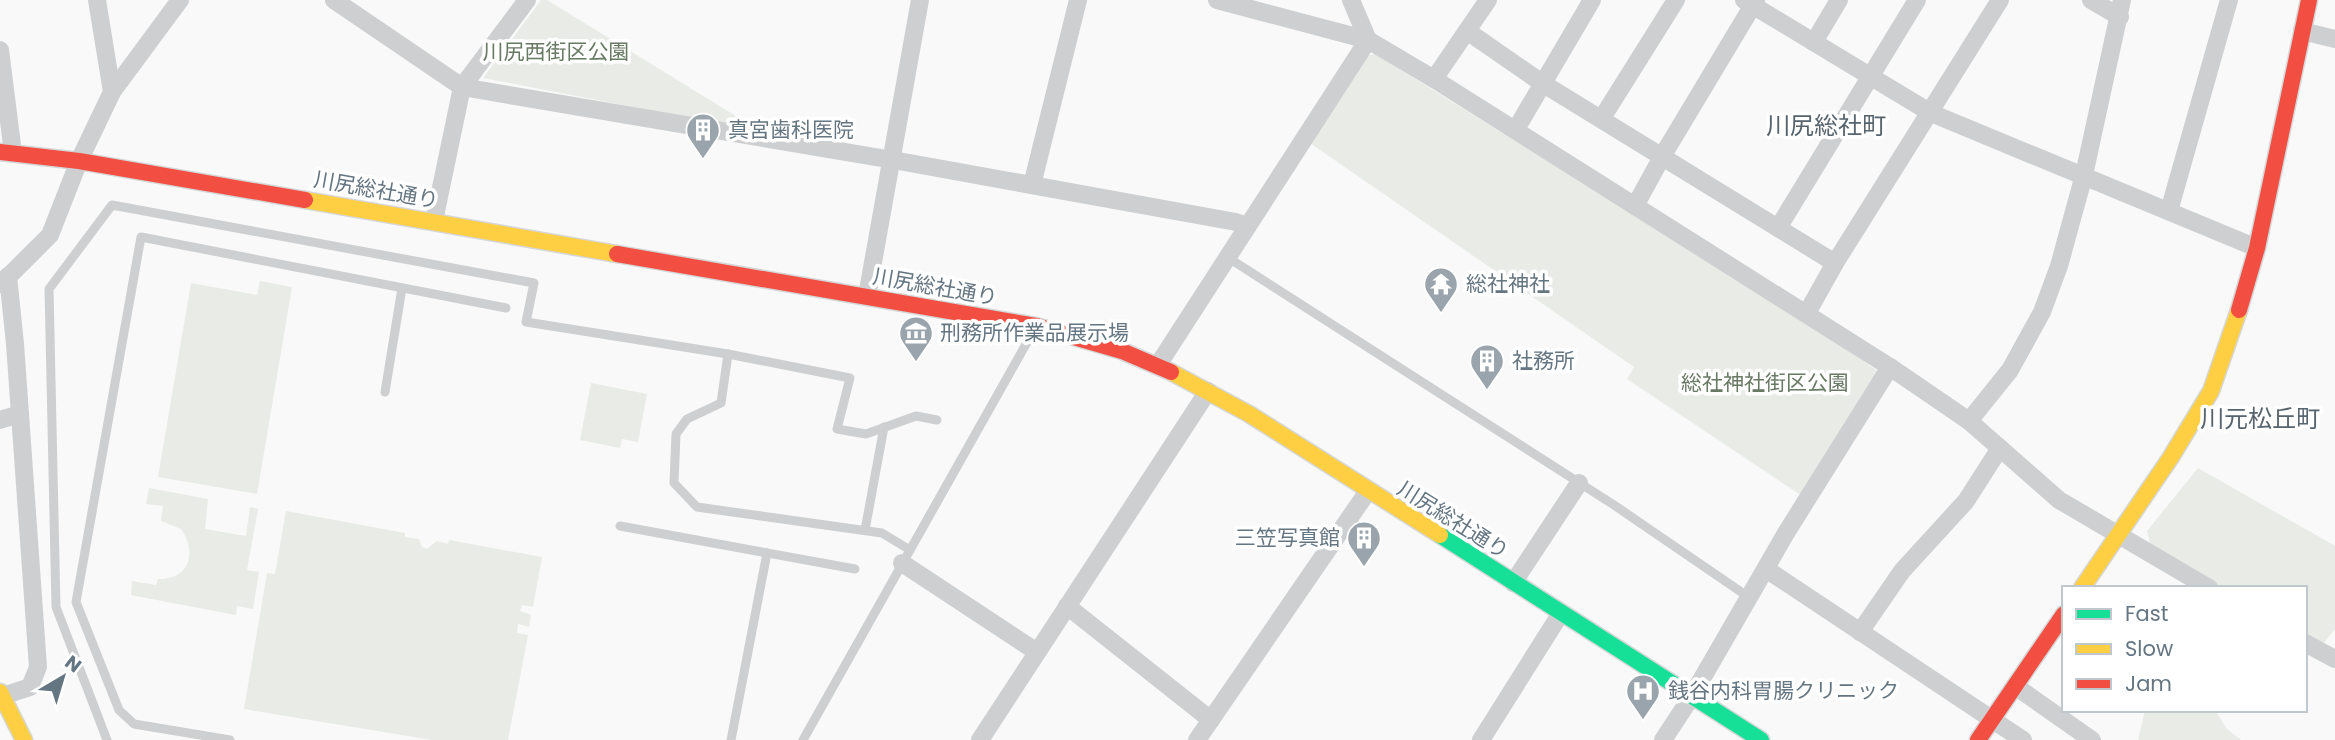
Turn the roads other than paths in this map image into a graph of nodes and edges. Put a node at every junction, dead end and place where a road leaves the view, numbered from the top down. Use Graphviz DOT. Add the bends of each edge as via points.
graph roads {
  1 [pos="97,0"];
  2 [pos="180,0"];
  3 [pos="334,0"];
  4 [pos="527,0"];
  5 [pos="920,0"];
  6 [pos="1078,0"];
  7 [pos="1217,0"];
  8 [pos="1352,0"];
  9 [pos="1488,0"];
  10 [pos="1592,0"];
  11 [pos="1676,0"];
  12 [pos="1839,0"];
  13 [pos="1917,0"];
  14 [pos="2000,0"];
  15 [pos="2091,0"];
  16 [pos="2229,0"];
  17 [pos="2309,0"];
  18 [pos="1751,2"];
  19 [pos="2121,8"];
  20 [pos="1467,30"];
  21 [pos="2302,31"];
  22 [pos="2335,38"];
  23 [pos="1367,40"];
  24 [pos="1814,42"];
  25 [pos="0,50"];
  26 [pos="1870,77"];
  27 [pos="1434,79"];
  28 [pos="1542,83"];
  29 [pos="462,87"];
  30 [pos="112,92"];
  31 [pos="1931,113"];
  32 [pos="1602,118"];
  33 [pos="1516,129"];
  34 [pos="7,153"];
  35 [pos="1663,155"];
  36 [pos="893,160"];
  37 [pos="79,161"];
  38 [pos="2084,175"];
  39 [pos="1032,185"];
  40 [pos="1635,206"];
  41 [pos="2169,211"];
  42 [pos="434,221"];
  43 [pos="1246,226"];
  44 [pos="1778,228"];
  45 [pos="2257,248"];
  46 [pos="1227,257"];
  47 [pos="1835,263"];
  48 [pos="4,281"];
  49 [pos="402,288"];
  50 [pos="867,296"];
  51 [pos="506,309"];
  52 [pos="1807,313"];
  53 [pos="1036,326"];
  54 [pos="728,354"];
  55 [pos="1158,365"];
  56 [pos="1890,367"];
  57 [pos="1208,391"];
  58 [pos="385,392"];
  59 [pos="20,414"];
  60 [pos="0,420"];
  61 [pos="937,420"];
  62 [pos="1969,421"];
  63 [pos="884,427"];
  64 [pos="2000,448"];
  65 [pos="1578,483"];
  66 [pos="1368,491"];
  67 [pos="620,526"];
  68 [pos="865,530"];
  69 [pos="2117,536"];
  70 [pos="767,553"];
  71 [pos="906,557"];
  72 [pos="855,569"];
  73 [pos="1766,569"];
  74 [pos="1513,583"];
  75 [pos="2083,586"];
  76 [pos="2205,586"];
  77 [pos="1749,598"];
  78 [pos="1067,606"];
  79 [pos="1561,613"];
  80 [pos="2062,617"];
  81 [pos="1860,632"];
  82 [pos="2307,644"];
  83 [pos="1037,652"];
  84 [pos="2335,659"];
  85 [pos="2015,686"];
  86 [pos="1,696"];
  87 [pos="1692,696"];
  88 [pos="1210,720"];
  89 [pos="1992,720"];
  90 [pos="1755,738"];
  91 [pos="24,740"];
  92 [pos="107,740"];
  93 [pos="230,740"];
  94 [pos="732,740"];
  95 [pos="803,740"];
  96 [pos="980,740"];
  97 [pos="1197,740"];
  98 [pos="1480,740"];
  99 [pos="1663,740"];
  100 [pos="1978,740"];
  101 [pos="2023,740"];
  102 [pos="2092,740"];
  1 -- 30 [label="street"];
  2 -- 30 [label="street"];
  3 -- 29 [label="street"];
  4 -- 29 [label="street"];
  5 -- 36 [label="street"];
  6 -- 39 [label="street"];
  7 -- 23 [label="street"];
  8 -- 23 [label="street"];
  9 -- 20 [label="street"];
  10 -- 28 [label="street"];
  11 -- 32 [label="street"];
  12 -- 24 [label="street"];
  13 -- 26 [label="street"];
  14 -- 31 [label="street"];
  15 -- 19 [label="street"];
  16 -- 41 [label="street"];
  17 -- 21 [label="main road"];
  18 -- 24 [label="street"];
  18 -- 35 [label="street"];
  19 -- 38 [label="street"];
  20 -- 27 [label="street"];
  20 -- 28 [label="street"];
  21 -- 22 [label="street"];
  21 -- 45 [label="main road"];
  23 -- 27 [label="street"];
  23 -- 43 [label="street"];
  24 -- 26 [label="street"];
  25 -- 34 [label="street"];
  26 -- 31 [label="street"];
  26 -- 44 [label="street"];
  27 -- 33 [label="street"];
  28 -- 32 [label="street"];
  28 -- 33 [label="street"];
  29 -- 36 [label="street"];
  29 -- 42 [label="street"];
  30 -- 37 [label="street"];
  31 -- 38 [label="street"];
  31 -- 47 [label="street"];
  32 -- 35 [label="street"];
  33 -- 40 [label="street"];
  34 -- 37 [label="main road, 川尻総社通り"];
  35 -- 40 [label="street"];
  35 -- 44 [label="street"];
  36 -- 39 [label="street"];
  36 -- 50 [label="street"];
  37 -- 42 [label="main road, 川尻総社通り"];
  37 -- 48 [label="street" via="50,235"];
  38 -- 41 [label="street"];
  38 -- 62 [label="street" via="2042,312 2010,370"];
  39 -- 43 [label="street"];
  40 -- 52 [label="street"];
  41 -- 45 [label="street"];
  42 -- 50 [label="main road, 川尻総社通り"];
  43 -- 46 [label="street"];
  44 -- 47 [label="street"];
  45 -- 69 [label="main road" via="2211,391"];
  46 -- 55 [label="street"];
  46 -- 65 [label="lane"];
  47 -- 52 [label="street"];
  48 -- 59 [label="street"];
  49 -- 51 [label="lane"];
  49 -- 58 [label="lane"];
  49 -- 93 [label="lane" via="141,237 76,602 119,710 134,724"];
  50 -- 53 [label="main road, 川尻総社通り"];
  52 -- 56 [label="street"];
  53 -- 55 [label="main road, 川尻総社通り"];
  53 -- 71 [label="lane"];
  54 -- 63 [label="lane" via="850,378 837,429 866,434"];
  54 -- 68 [label="lane" via="721,403 687,419 676,435 674,483 697,507"];
  54 -- 92 [label="lane" via="526,321 534,283 112,205 49,289 56,607"];
  55 -- 57 [label="main road, 川尻総社通り"];
  56 -- 62 [label="street"];
  56 -- 73 [label="street"];
  57 -- 66 [label="main road, 川尻総社通り"];
  57 -- 78 [label="street"];
  59 -- 60 [label="street"];
  59 -- 86 [label="street" via="38,667 30,687"];
  61 -- 63 [label="lane" via="916,416"];
  62 -- 64 [label="street"];
  63 -- 68 [label="lane"];
  64 -- 69 [label="street" via="2059,500"];
  64 -- 81 [label="street" via="1966,501 1902,571"];
  65 -- 74 [label="street"];
  65 -- 77 [label="lane"];
  66 -- 74 [label="main road, 川尻総社通り"];
  66 -- 88 [label="street"];
  67 -- 70 [label="lane"];
  68 -- 71 [label="lane" via="882,533"];
  69 -- 75 [label="main road"];
  69 -- 76 [label="street"];
  70 -- 72 [label="lane"];
  70 -- 94 [label="lane"];
  71 -- 83 [label="street"];
  71 -- 95 [label="lane"];
  73 -- 77 [label="street"];
  73 -- 81 [label="street"];
  74 -- 79 [label="main road, 川尻総社通り"];
  77 -- 87 [label="street"];
  78 -- 83 [label="street"];
  78 -- 88 [label="street"];
  79 -- 87 [label="main road, 川尻総社通り"];
  79 -- 98 [label="street"];
  80 -- 85 [label="main road"];
  81 -- 89 [label="street"];
  82 -- 84 [label="street"];
  83 -- 96 [label="street"];
  85 -- 89 [label="main road"];
  85 -- 102 [label="street"];
  86 -- 91 [label="main road"];
  87 -- 90 [label="main road, 川尻総社通り"];
  87 -- 99 [label="street"];
  88 -- 97 [label="street"];
  89 -- 100 [label="main road"];
  89 -- 101 [label="street"];
}
